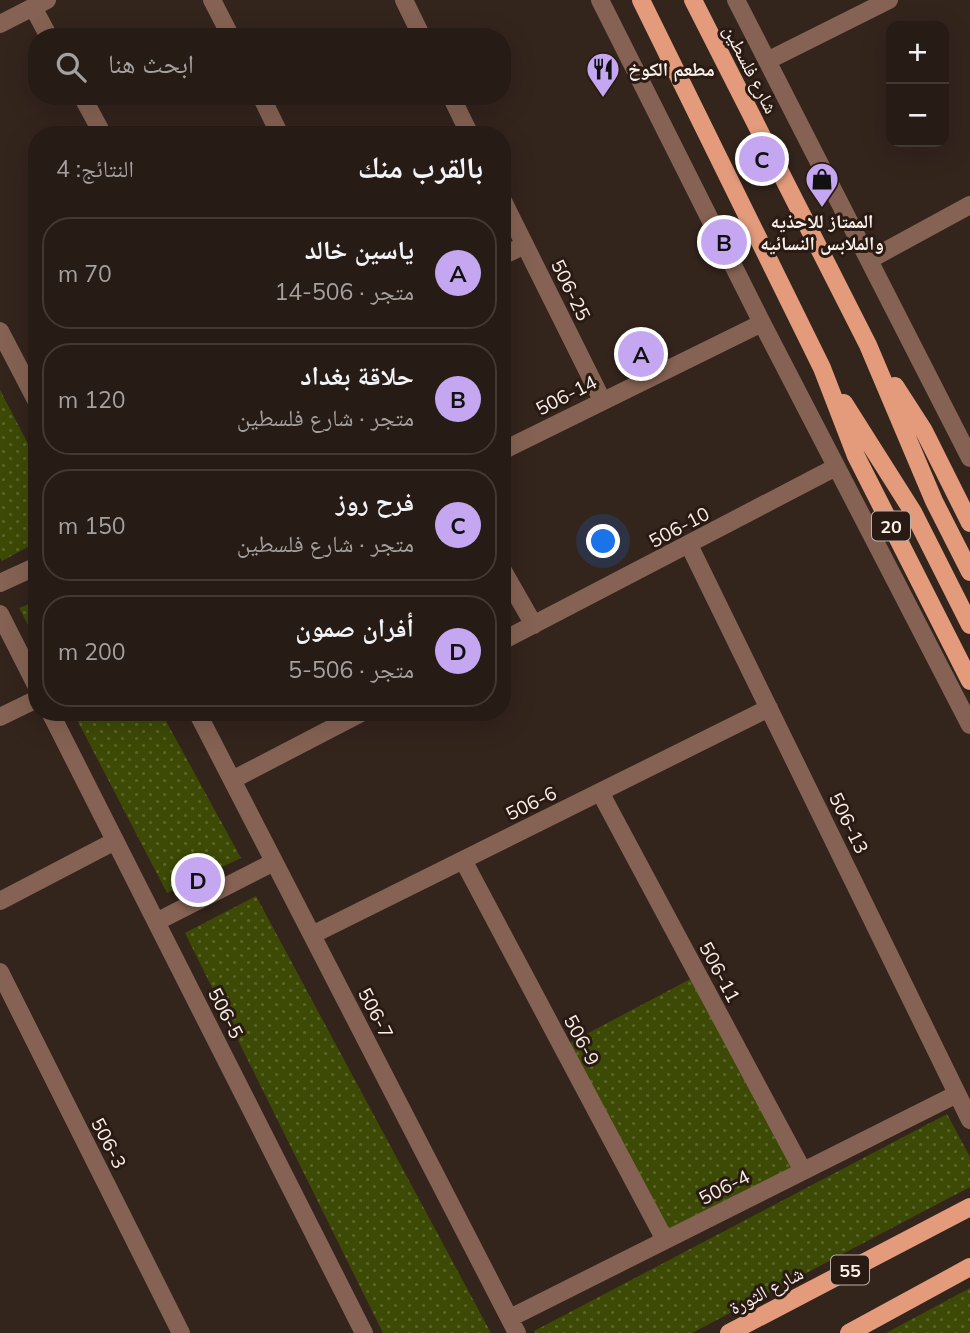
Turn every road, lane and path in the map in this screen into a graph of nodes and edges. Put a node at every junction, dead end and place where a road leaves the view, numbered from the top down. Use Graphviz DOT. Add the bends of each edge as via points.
graph roads {
  1 [pos="212,0"];
  2 [pos="404,0"];
  3 [pos="600,0"];
  4 [pos="641,0"];
  5 [pos="693,0"];
  6 [pos="736,0"];
  7 [pos="889,0"];
  8 [pos="40,3"];
  9 [pos="0,24"];
  10 [pos="47,28"];
  11 [pos="226,28"];
  12 [pos="418,28"];
  13 [pos="767,61"];
  14 [pos="87,105"];
  15 [pos="266,105"];
  16 [pos="455,105"];
  17 [pos="98,126"];
  18 [pos="276,126"];
  19 [pos="466,126"];
  20 [pos="970,205"];
  21 [pos="511,217"];
  22 [pos="525,245"];
  23 [pos="511,252"];
  24 [pos="869,260"];
  25 [pos="762,323"];
  26 [pos="0,331"];
  27 [pos="868,345"];
  28 [pos="822,368"];
  29 [pos="28,385"];
  30 [pos="602,400"];
  31 [pos="511,446"];
  32 [pos="969,453"];
  33 [pos="836,467"];
  34 [pos="970,523"];
  35 [pos="689,545"];
  36 [pos="28,570"];
  37 [pos="970,572"];
  38 [pos="0,583"];
  39 [pos="511,585"];
  40 [pos="0,614"];
  41 [pos="534,625"];
  42 [pos="970,625"];
  43 [pos="511,636"];
  44 [pos="28,669"];
  45 [pos="970,681"];
  46 [pos="28,703"];
  47 [pos="769,708"];
  48 [pos="0,717"];
  49 [pos="54,721"];
  50 [pos="202,721"];
  51 [pos="346,721"];
  52 [pos="970,725"];
  53 [pos="232,780"];
  54 [pos="600,792"];
  55 [pos="115,842"];
  56 [pos="463,860"];
  57 [pos="274,862"];
  58 [pos="0,901"];
  59 [pos="156,922"];
  60 [pos="312,935"];
  61 [pos="0,972"];
  62 [pos="957,1094"];
  63 [pos="970,1120"];
  64 [pos="803,1171"];
  65 [pos="970,1207"];
  66 [pos="665,1240"];
  67 [pos="970,1267"];
  68 [pos="514,1326"];
  69 [pos="181,1333"];
  70 [pos="364,1333"];
  71 [pos="729,1333"];
  72 [pos="849,1333"];
  1 -- 11 [label="street"];
  2 -- 12 [label="street"];
  3 -- 25 [label="street"];
  4 -- 28 [label="main road, 20"];
  5 -- 27 [label="main road, شارع فلسطين / 20"];
  6 -- 13 [label="street"];
  7 -- 13 [label="street"];
  8 -- 9 [label="street"];
  8 -- 10 [label="street"];
  13 -- 24 [label="street"];
  14 -- 17 [label="street"];
  15 -- 18 [label="street"];
  16 -- 19 [label="street"];
  20 -- 24 [label="street"];
  21 -- 22 [label="street, 506-25"];
  22 -- 23 [label="street"];
  22 -- 30 [label="street, 506-25"];
  24 -- 32 [label="street"];
  25 -- 30 [label="street, 506-14"];
  25 -- 33 [label="street"];
  26 -- 29 [label="street"];
  27 -- 34 [label="main road, شارع فلسطين / 20" via="924,431"];
  27 -- 37 [label="main road, شارع فلسطين / 20"];
  28 -- 42 [label="main road, 20" via="913,512"];
  28 -- 45 [label="main road, 20" via="856,457"];
  30 -- 31 [label="street, 506-14"];
  33 -- 35 [label="street, 506-10"];
  33 -- 52 [label="street"];
  35 -- 41 [label="street, 506-10"];
  35 -- 47 [label="street, 506-13"];
  36 -- 38 [label="street"];
  39 -- 41 [label="street"];
  40 -- 44 [label="street"];
  41 -- 43 [label="street, 506-10"];
  46 -- 48 [label="street"];
  47 -- 54 [label="street, 506-6"];
  47 -- 62 [label="street, 506-13"];
  49 -- 55 [label="street, 506-5"];
  50 -- 53 [label="street, 506-7"];
  51 -- 53 [label="street"];
  53 -- 57 [label="street, 506-7"];
  54 -- 56 [label="street, 506-6"];
  54 -- 64 [label="street, 506-11"];
  55 -- 58 [label="street"];
  55 -- 59 [label="street, 506-5"];
  56 -- 60 [label="street, 506-6"];
  56 -- 66 [label="street, 506-9"];
  57 -- 59 [label="street"];
  57 -- 60 [label="street, 506-7"];
  59 -- 70 [label="street, 506-5"];
  60 -- 68 [label="street, 506-7"];
  61 -- 69 [label="street, 506-3"];
  62 -- 63 [label="street, 506-13"];
  62 -- 64 [label="street, 506-4"];
  64 -- 66 [label="street, 506-4"];
  65 -- 71 [label="main road, شارع الثورة / 55"];
  66 -- 68 [label="street, 506-4"];
  67 -- 72 [label="main road"];
}
